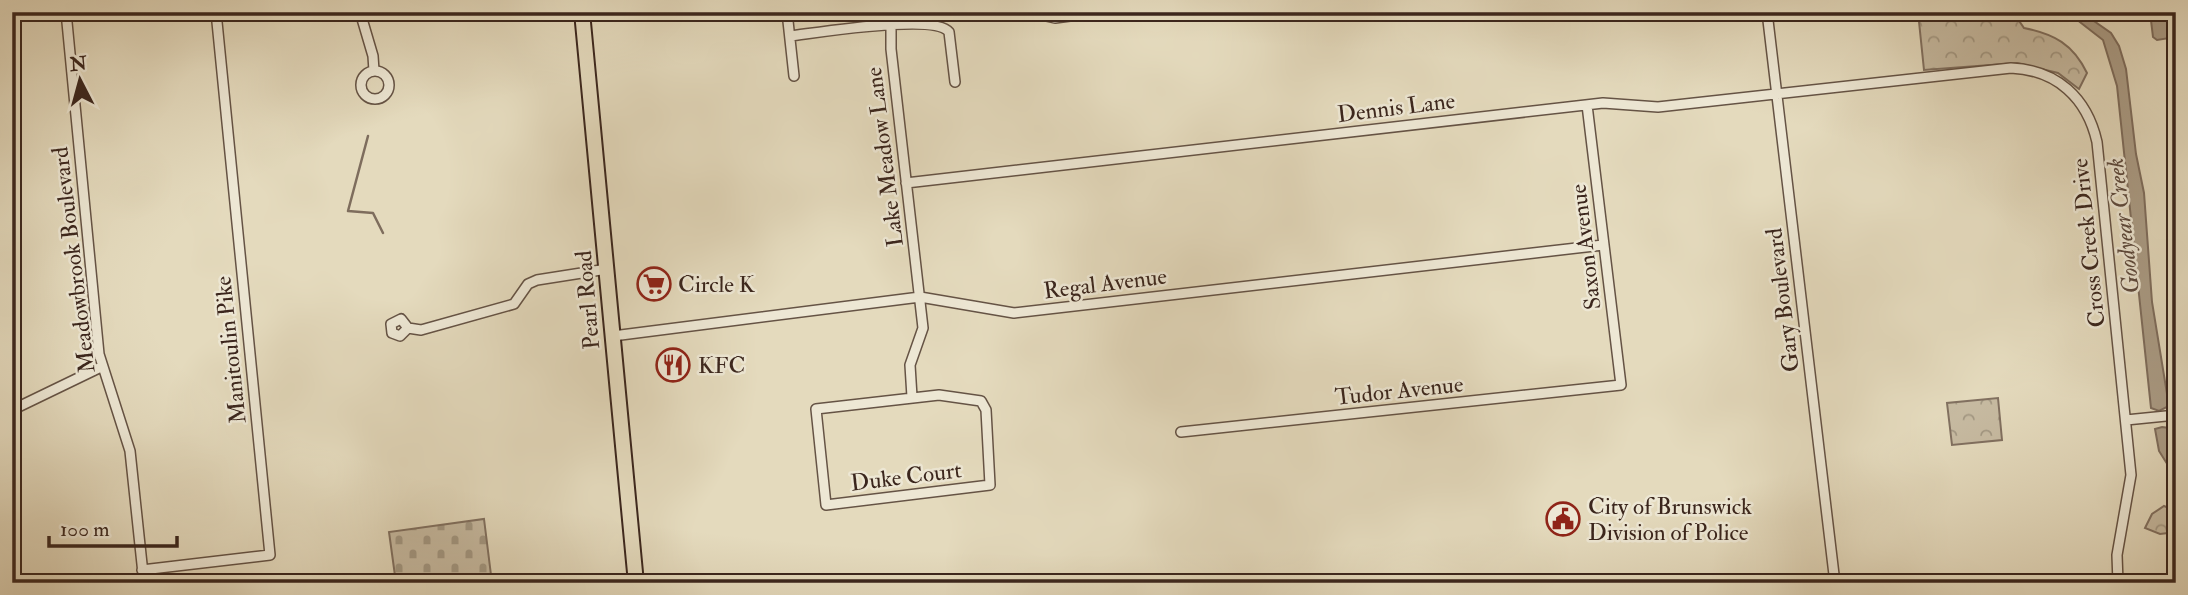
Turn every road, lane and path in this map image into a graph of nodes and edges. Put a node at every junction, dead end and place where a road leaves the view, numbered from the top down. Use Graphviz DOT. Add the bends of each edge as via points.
graph roads {
  1 [pos="66,12"];
  2 [pos="216,12"];
  3 [pos="360,12"];
  4 [pos="582,12"];
  5 [pos="787,12"];
  6 [pos="891,12"];
  7 [pos="1028,12"];
  8 [pos="1100,12"];
  9 [pos="1767,12"];
  10 [pos="890,25"];
  11 [pos="790,36"];
  12 [pos="374,71"];
  13 [pos="794,76"];
  14 [pos="1891,81"];
  15 [pos="955,82"];
  16 [pos="1776,94"];
  17 [pos="1587,105"];
  18 [pos="906,183"];
  19 [pos="1604,245"];
  20 [pos="607,270"];
  21 [pos="920,297"];
  22 [pos="408,328"];
  23 [pos="613,337"];
  24 [pos="102,367"];
  25 [pos="1621,385"];
  26 [pos="912,397"];
  27 [pos="12,410"];
  28 [pos="2176,415"];
  29 [pos="2126,420"];
  30 [pos="1181,432"];
  31 [pos="142,570"];
  32 [pos="144,583"];
  33 [pos="636,583"];
  34 [pos="1835,583"];
  35 [pos="2118,583"];
  1 -- 24 [label="street, Meadowbrook Boulevard"];
  2 -- 31 [label="street, Manitoulin Pike" via="270,555"];
  3 -- 12 [label="street"];
  4 -- 20 [label="main road, Pearl Road"];
  5 -- 11 [label="street"];
  6 -- 10 [label="street, Lake Meadow Lane"];
  7 -- 8 [label="street" via="1055,18"];
  9 -- 16 [label="street, Gary Boulevard"];
  10 -- 11 [label="street"];
  10 -- 15 [label="street" via="946,28"];
  10 -- 18 [label="street, Lake Meadow Lane"];
  11 -- 13 [label="street"];
  14 -- 16 [label="street, Dennis Lane"];
  14 -- 29 [label="street, Cross Creek Drive" via="2024,69 2063,84 2080,101 2096,142"];
  16 -- 17 [label="street, Dennis Lane" via="1658,107"];
  16 -- 34 [label="street, Gary Boulevard"];
  17 -- 18 [label="street, Dennis Lane"];
  17 -- 19 [label="street, Saxon Avenue"];
  18 -- 21 [label="street, Lake Meadow Lane"];
  19 -- 21 [label="street, Regal Avenue" via="1014,313"];
  19 -- 25 [label="street, Saxon Avenue"];
  20 -- 22 [label="street" via="537,280 528,284 514,304 421,330"];
  20 -- 23 [label="main road, Pearl Road"];
  21 -- 23 [label="street, Regal Avenue"];
  21 -- 26 [label="street, Lake Meadow Lane" via="923,328 910,365"];
  23 -- 33 [label="main road, Pearl Road"];
  24 -- 27 [label="street"];
  24 -- 31 [label="street, Meadowbrook Boulevard" via="128,442"];
  25 -- 30 [label="street, Tudor Avenue"];
  26 -- 26 [label="street, Duke Court" via="816,410 827,505 990,485 986,410 981,401 939,395"];
  28 -- 29 [label="street"];
  29 -- 35 [label="street, Cross Creek Drive" via="2131,475"];
  31 -- 32 [label="street, Meadowbrook Boulevard"];
}
